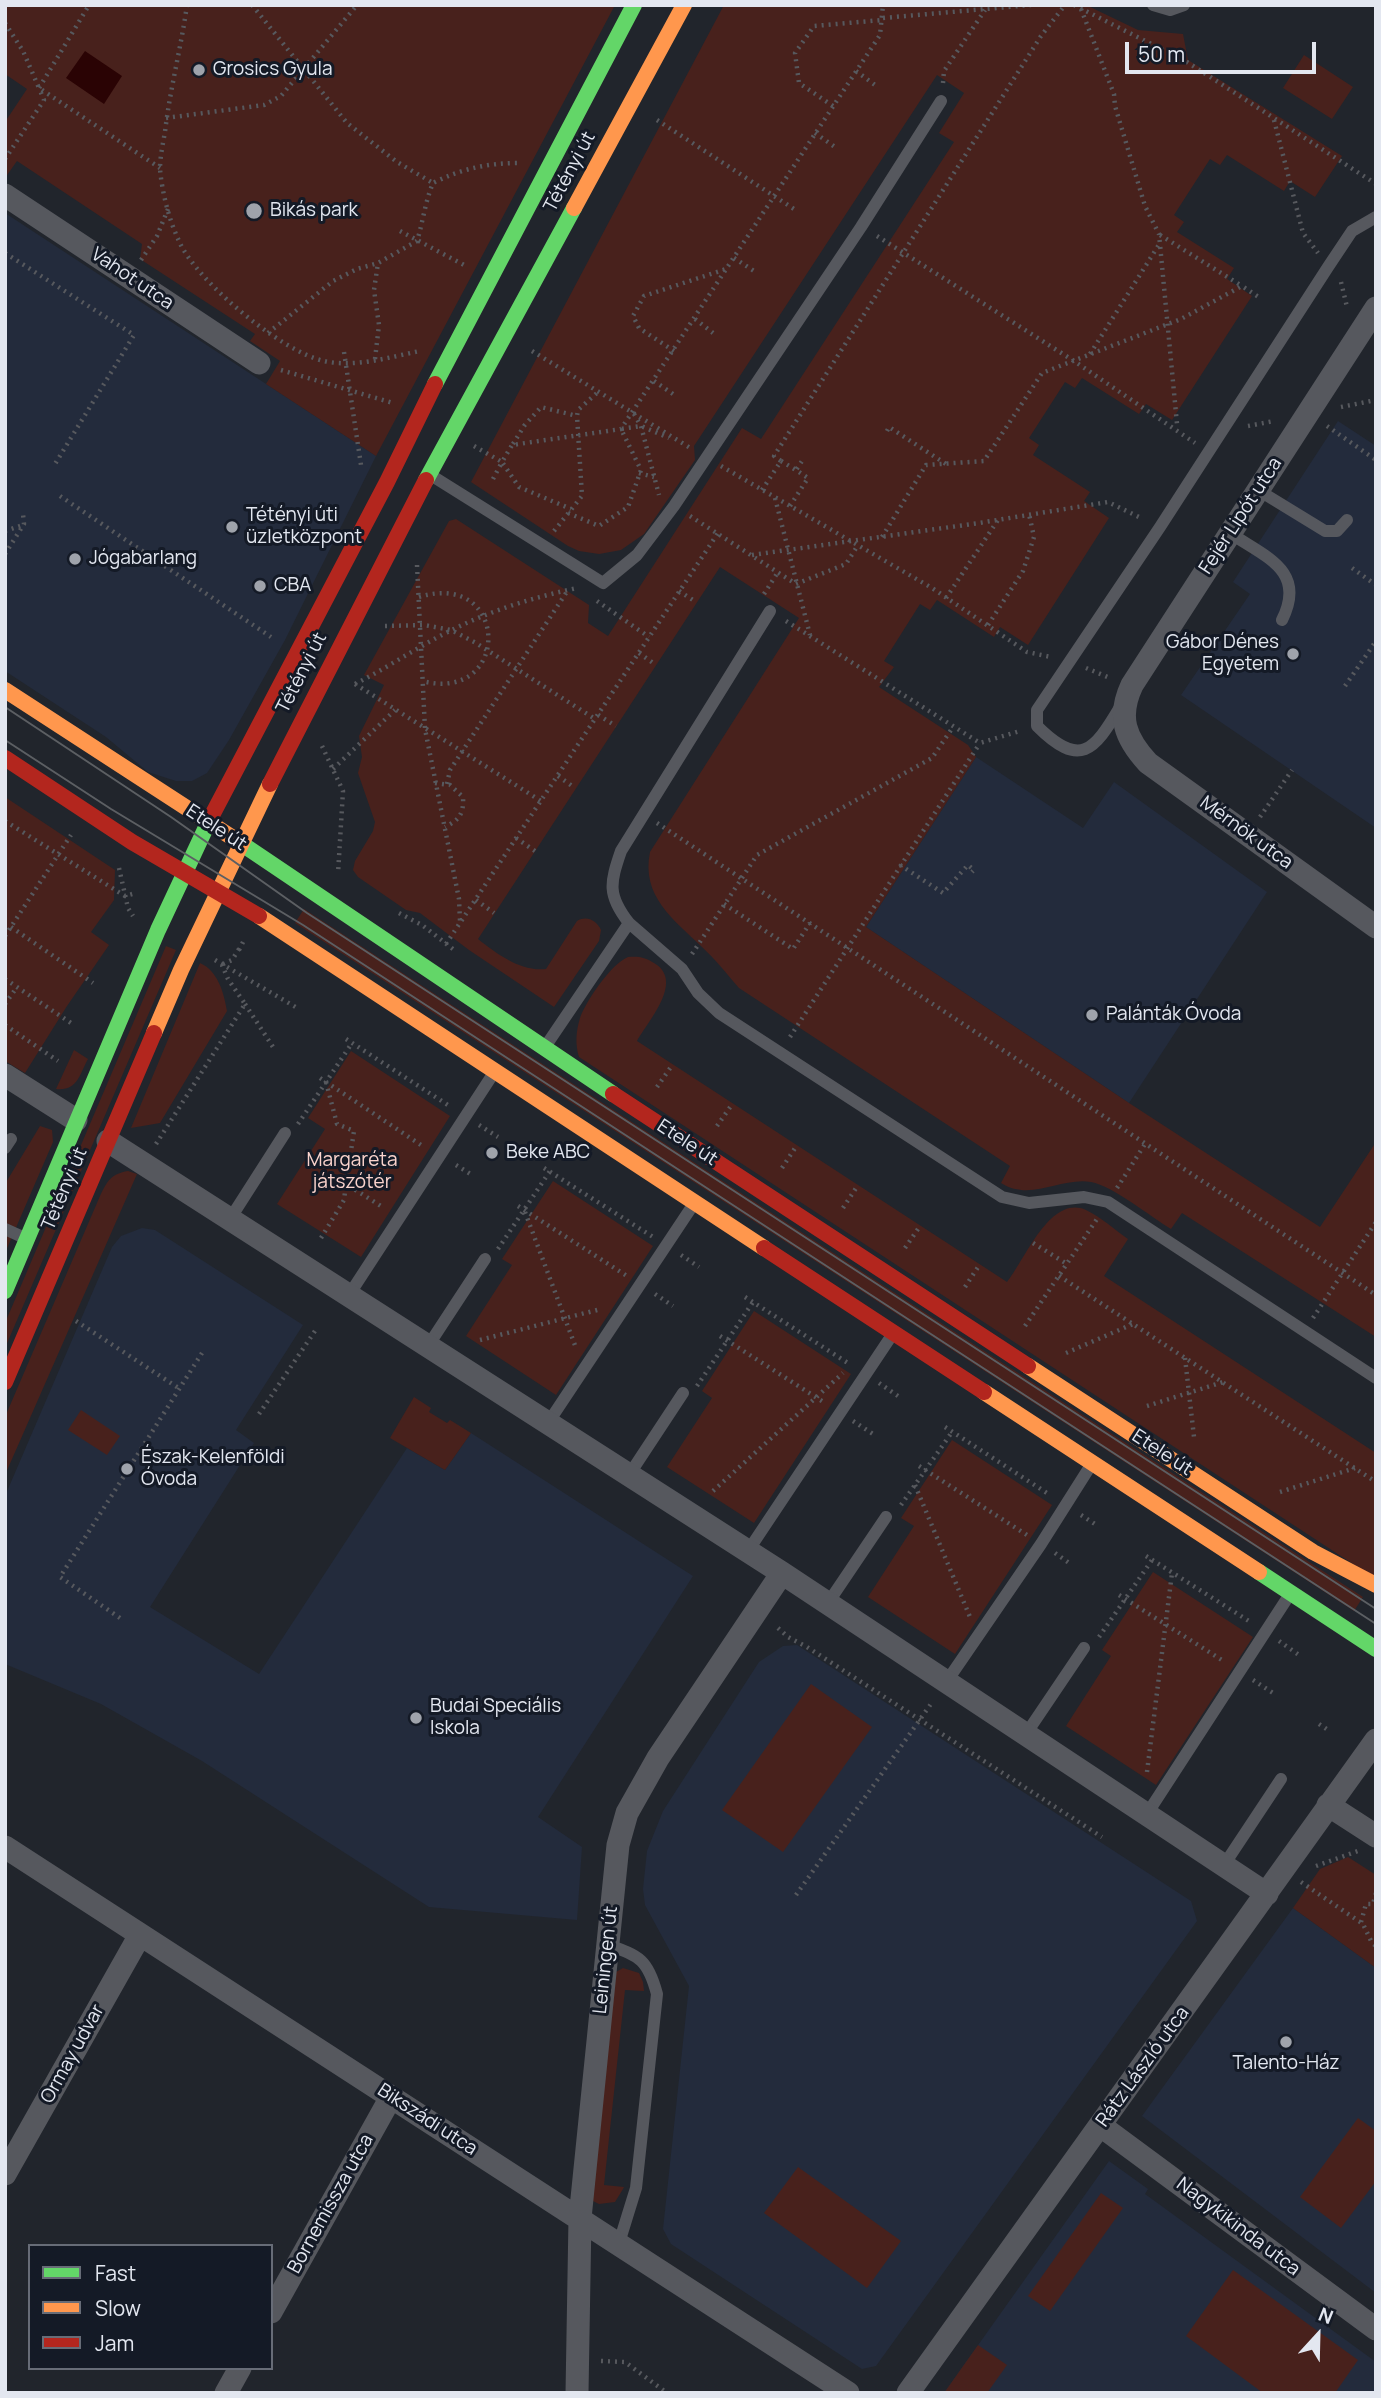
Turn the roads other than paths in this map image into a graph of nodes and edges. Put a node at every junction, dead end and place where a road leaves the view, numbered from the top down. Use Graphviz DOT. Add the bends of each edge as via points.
graph roads {
  1 [pos="635,5"];
  2 [pos="684,5"];
  3 [pos="1153,5"];
  4 [pos="1184,5"];
  5 [pos="941,101"];
  6 [pos="5,195"];
  7 [pos="1376,217"];
  8 [pos="1376,308"];
  9 [pos="258,363"];
  10 [pos="414,465"];
  11 [pos="1258,490"];
  12 [pos="1347,520"];
  13 [pos="1230,533"];
  14 [pos="770,611"];
  15 [pos="1282,620"];
  16 [pos="5,690"];
  17 [pos="1128,694"];
  18 [pos="5,758"];
  19 [pos="208,822"];
  20 [pos="242,844"];
  21 [pos="185,873"];
  22 [pos="218,892"];
  23 [pos="629,923"];
  24 [pos="1376,927"];
  25 [pos="544,1049"];
  26 [pos="495,1070"];
  27 [pos="5,1074"];
  28 [pos="76,1120"];
  29 [pos="285,1133"];
  30 [pos="108,1141"];
  31 [pos="695,1201"];
  32 [pos="230,1219"];
  33 [pos="5,1229"];
  34 [pos="27,1239"];
  35 [pos="485,1259"];
  36 [pos="5,1291"];
  37 [pos="349,1295"];
  38 [pos="894,1332"];
  39 [pos="429,1346"];
  40 [pos="1376,1378"];
  41 [pos="5,1382"];
  42 [pos="683,1393"];
  43 [pos="548,1423"];
  44 [pos="1093,1462"];
  45 [pos="629,1475"];
  46 [pos="886,1517"];
  47 [pos="748,1551"];
  48 [pos="782,1573"];
  49 [pos="1376,1586"];
  50 [pos="1291,1593"];
  51 [pos="828,1603"];
  52 [pos="1084,1648"];
  53 [pos="1376,1649"];
  54 [pos="947,1681"];
  55 [pos="1026,1734"];
  56 [pos="1376,1740"];
  57 [pos="1281,1779"];
  58 [pos="1328,1805"];
  59 [pos="1147,1814"];
  60 [pos="1370,1843"];
  61 [pos="5,1847"];
  62 [pos="1224,1865"];
  63 [pos="1267,1894"];
  64 [pos="140,1935"];
  65 [pos="608,1945"];
  66 [pos="391,2097"];
  67 [pos="1101,2126"];
  68 [pos="5,2174"];
  69 [pos="580,2218"];
  70 [pos="619,2243"];
  71 [pos="273,2308"];
  72 [pos="1376,2329"];
  73 [pos="239,2370"];
  74 [pos="226,2393"];
  75 [pos="578,2393"];
  76 [pos="848,2393"];
  77 [pos="908,2393"];
  1 -- 10 [label="main road, Tétényi út" via="429,395"];
  2 -- 10 [label="main road, Tétényi út"];
  3 -- 4 [label="lane" via="1170,10"];
  5 -- 10 [label="lane" via="674,506 637,555 603,583"];
  6 -- 9 [label="street, Vahot utca"];
  7 -- 17 [label="lane" via="1352,230 1037,710 1037,726 1046,736 1082,752 1104,736"];
  8 -- 11 [label="street, Fejér Lipót utca"];
  10 -- 19 [label="main road, Tétényi út"];
  10 -- 20 [label="main road, Tétényi út"];
  11 -- 12 [label="lane" via="1325,531 1337,531"];
  11 -- 13 [label="street, Fejér Lipót utca"];
  13 -- 15 [label="lane" via="1286,575 1290,602"];
  13 -- 17 [label="street, Fejér Lipót utca"];
  14 -- 23 [label="lane" via="621,851 611,879 616,906"];
  16 -- 19 [label="main road, Etele út"];
  17 -- 24 [label="street, Mérnök utca" via="1123,714 1127,729 1133,746 1148,763"];
  18 -- 21 [label="main road"];
  19 -- 20 [label="main road, Etele út"];
  19 -- 21 [label="main road, Tétényi út"];
  20 -- 22 [label="main road, Tétényi út"];
  20 -- 25 [label="main road, Etele út"];
  21 -- 22 [label="main road"];
  21 -- 28 [label="main road, Tétényi út"];
  22 -- 26 [label="main road"];
  22 -- 30 [label="main road, Tétényi út"];
  23 -- 25 [label="lane"];
  23 -- 40 [label="lane" via="682,969 719,1013 1002,1197 1029,1203 1084,1197 1108,1202"];
  25 -- 49 [label="main road, Etele út" via="1313,1552"];
  26 -- 31 [label="main road"];
  26 -- 37 [label="lane"];
  27 -- 28 [label="street"];
  28 -- 34 [label="main road, Tétényi út"];
  29 -- 32 [label="lane"];
  30 -- 32 [label="street"];
  30 -- 41 [label="main road, Tétényi út"];
  31 -- 38 [label="main road"];
  31 -- 43 [label="lane"];
  32 -- 37 [label="street"];
  33 -- 34 [label="lane"];
  34 -- 36 [label="main road, Tétényi út"];
  35 -- 39 [label="lane"];
  37 -- 39 [label="street"];
  38 -- 44 [label="main road"];
  38 -- 47 [label="lane"];
  39 -- 43 [label="street"];
  42 -- 45 [label="lane"];
  43 -- 45 [label="street"];
  44 -- 50 [label="main road"];
  44 -- 54 [label="lane"];
  45 -- 47 [label="street"];
  46 -- 51 [label="lane"];
  47 -- 48 [label="street"];
  48 -- 51 [label="street"];
  48 -- 65 [label="street, Leiningen út" via="658,1758 627,1813 618,1845"];
  50 -- 53 [label="main road"];
  50 -- 59 [label="lane"];
  51 -- 54 [label="street"];
  52 -- 55 [label="lane"];
  54 -- 55 [label="street"];
  55 -- 59 [label="street"];
  56 -- 58 [label="street, Rátz László utca"];
  57 -- 62 [label="lane"];
  58 -- 60 [label="street"];
  58 -- 63 [label="street, Rátz László utca"];
  59 -- 62 [label="street"];
  61 -- 64 [label="street, Bikszádi utca"];
  62 -- 63 [label="street"];
  63 -- 67 [label="street, Rátz László utca"];
  64 -- 66 [label="street, Bikszádi utca"];
  64 -- 68 [label="street, Ormay udvar"];
  65 -- 69 [label="street, Leiningen út"];
  65 -- 70 [label="lane" via="635,1955 652,1973 657,1994 636,2188"];
  66 -- 69 [label="street, Bikszádi utca"];
  66 -- 71 [label="street, Bornemissza utca"];
  67 -- 72 [label="street, Nagykikinda utca"];
  67 -- 77 [label="street, Rátz László utca"];
  69 -- 70 [label="street, Bikszádi utca"];
  69 -- 75 [label="street, Leiningen út"];
  70 -- 76 [label="street, Bikszádi utca"];
  73 -- 74 [label="street"];
}
